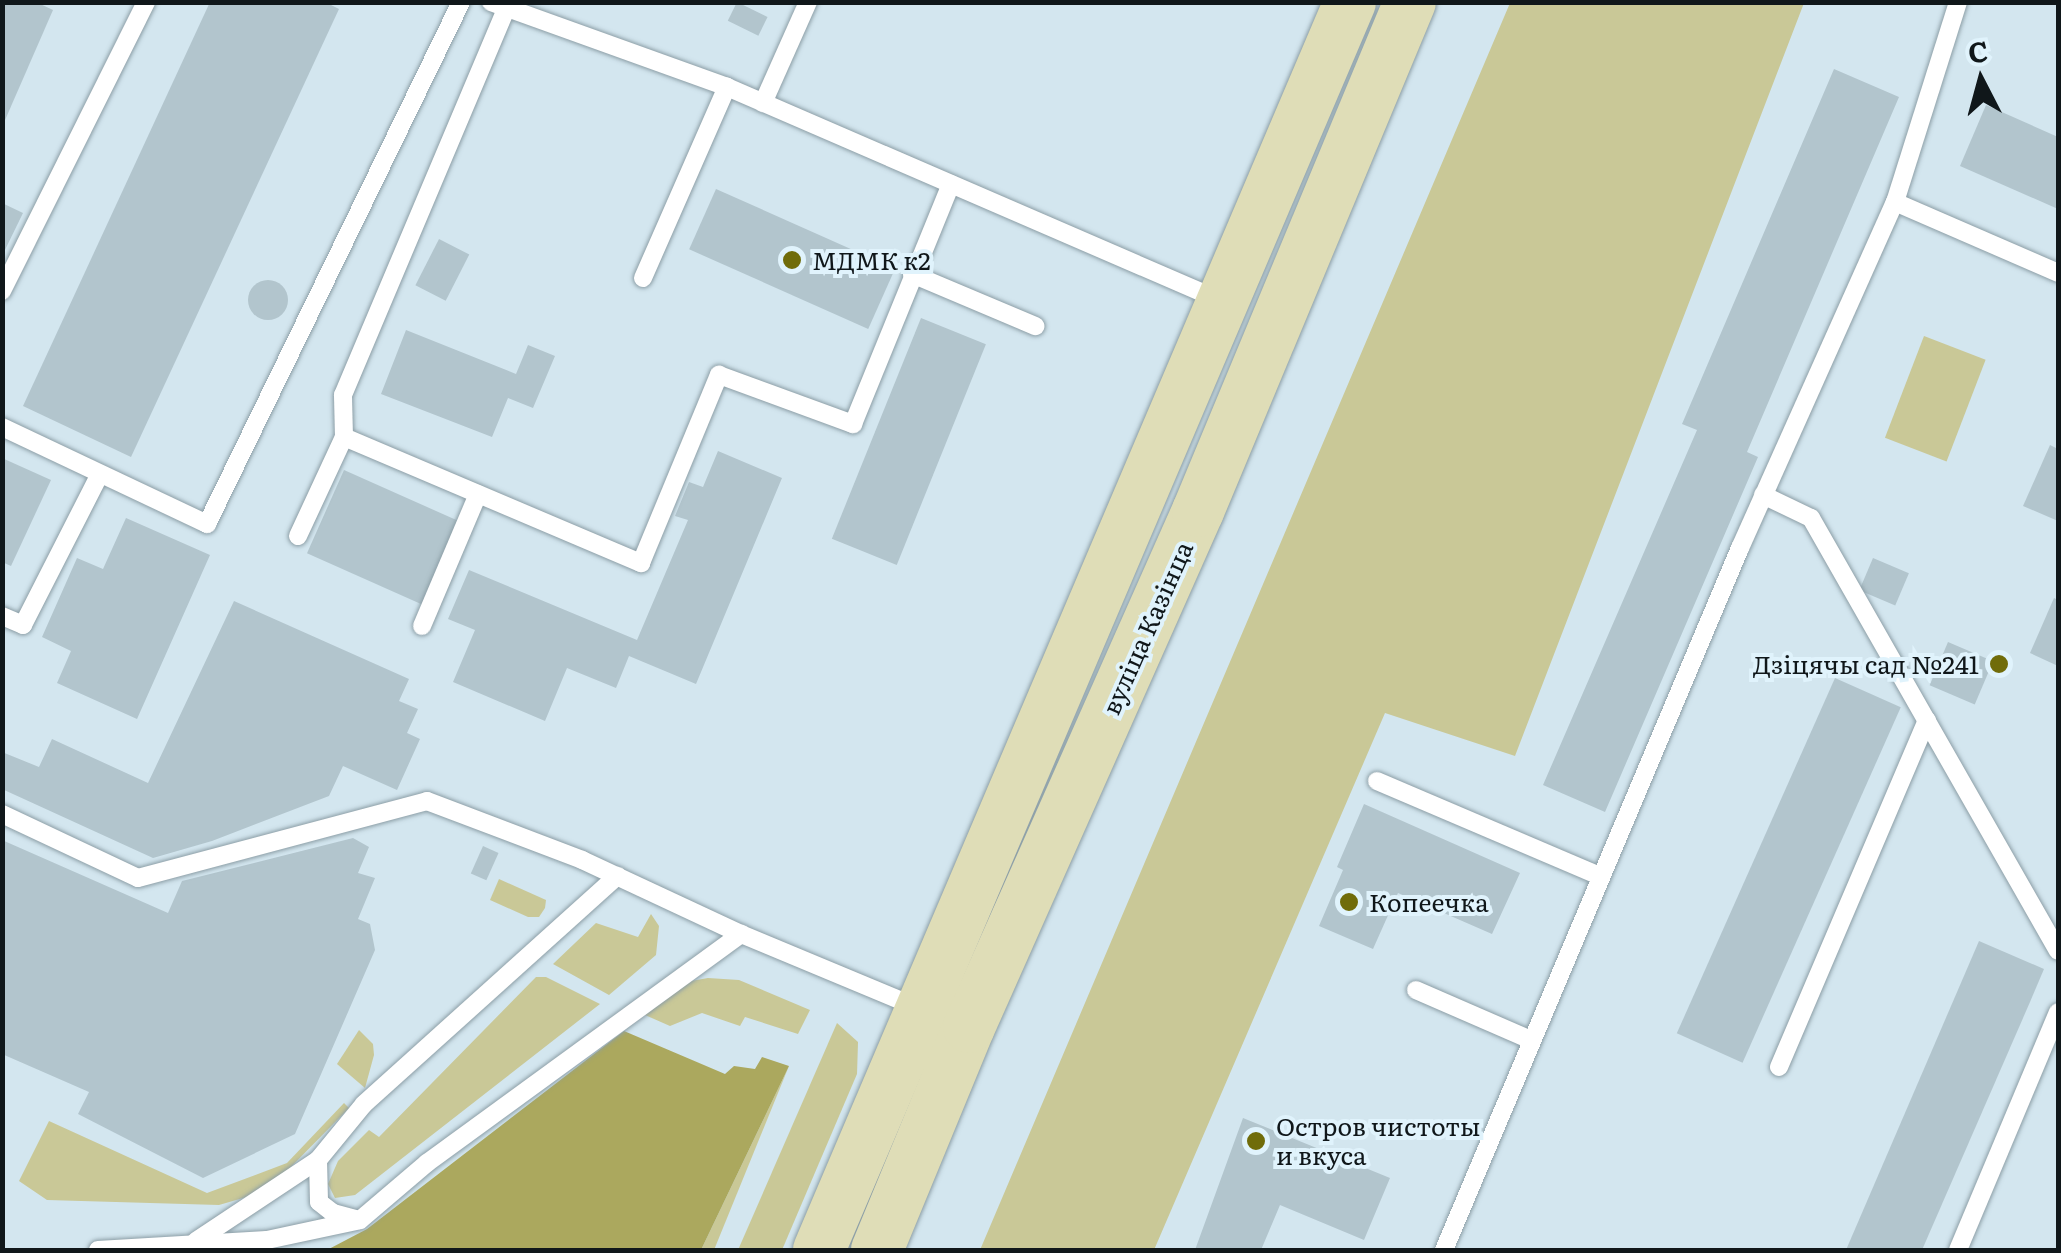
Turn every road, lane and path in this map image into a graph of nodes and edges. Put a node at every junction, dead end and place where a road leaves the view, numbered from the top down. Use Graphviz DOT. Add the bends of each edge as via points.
graph roads {
  1 [pos="146,2"];
  2 [pos="461,2"];
  3 [pos="808,2"];
  4 [pos="1350,2"];
  5 [pos="1410,2"];
  6 [pos="1958,2"];
  7 [pos="498,6"];
  8 [pos="726,87"];
  9 [pos="763,102"];
  10 [pos="951,184"];
  11 [pos="1895,202"];
  12 [pos="2058,273"];
  13 [pos="912,274"];
  14 [pos="643,278"];
  15 [pos="2,291"];
  16 [pos="1223,302"];
  17 [pos="1277,324"];
  18 [pos="1035,326"];
  19 [pos="2,427"];
  20 [pos="344,437"];
  21 [pos="100,474"];
  22 [pos="478,494"];
  23 [pos="1763,495"];
  24 [pos="298,536"];
  25 [pos="2,616"];
  26 [pos="422,626"];
  27 [pos="1927,720"];
  28 [pos="1377,781"];
  29 [pos="2,814"];
  30 [pos="617,876"];
  31 [pos="1600,876"];
  32 [pos="741,934"];
  33 [pos="2058,950"];
  34 [pos="1416,990"];
  35 [pos="2058,1012"];
  36 [pos="945,1018"];
  37 [pos="1531,1040"];
  38 [pos="1779,1068"];
  39 [pos="318,1160"];
  40 [pos="360,1220"];
  41 [pos="193,1243"];
  42 [pos="98,1250"];
  43 [pos="818,1250"];
  44 [pos="877,1250"];
  45 [pos="1444,1250"];
  46 [pos="1958,1250"];
  1 -- 15 [label="lane"];
  2 -- 21 [label="lane" via="207,524"];
  3 -- 9 [label="lane"];
  4 -- 16 [label="main road, вуліца Казінца"];
  5 -- 17 [label="main road, вуліца Казінца"];
  6 -- 11 [label="lane"];
  7 -- 8 [label="lane"];
  7 -- 20 [label="lane" via="343,395"];
  8 -- 9 [label="lane"];
  8 -- 14 [label="lane"];
  9 -- 10 [label="lane"];
  10 -- 13 [label="lane"];
  10 -- 16 [label="lane"];
  11 -- 12 [label="lane"];
  11 -- 23 [label="lane"];
  13 -- 18 [label="lane"];
  13 -- 22 [label="lane" via="852,424 719,375 641,563"];
  16 -- 17 [label="main road"];
  16 -- 36 [label="main road, вуліца Казінца"];
  17 -- 36 [label="main road, вуліца Казінца"];
  19 -- 21 [label="lane"];
  20 -- 22 [label="lane"];
  20 -- 24 [label="lane"];
  21 -- 25 [label="lane" via="23,625"];
  22 -- 26 [label="lane"];
  23 -- 27 [label="lane" via="1812,518"];
  23 -- 31 [label="lane"];
  27 -- 33 [label="lane"];
  27 -- 38 [label="lane"];
  28 -- 31 [label="lane"];
  29 -- 30 [label="lane" via="138,878 428,801"];
  30 -- 32 [label="lane"];
  30 -- 39 [label="lane" via="364,1104"];
  31 -- 37 [label="lane"];
  32 -- 36 [label="lane"];
  32 -- 40 [label="lane" via="427,1163"];
  34 -- 37 [label="lane"];
  35 -- 46 [label="lane"];
  36 -- 43 [label="main road, вуліца Казінца"];
  36 -- 44 [label="main road, вуліца Казінца"];
  37 -- 45 [label="lane"];
  39 -- 40 [label="lane" via="319,1202"];
  39 -- 41 [label="lane"];
  40 -- 41 [label="lane" via="267,1240"];
  41 -- 42 [label="lane"];
}
